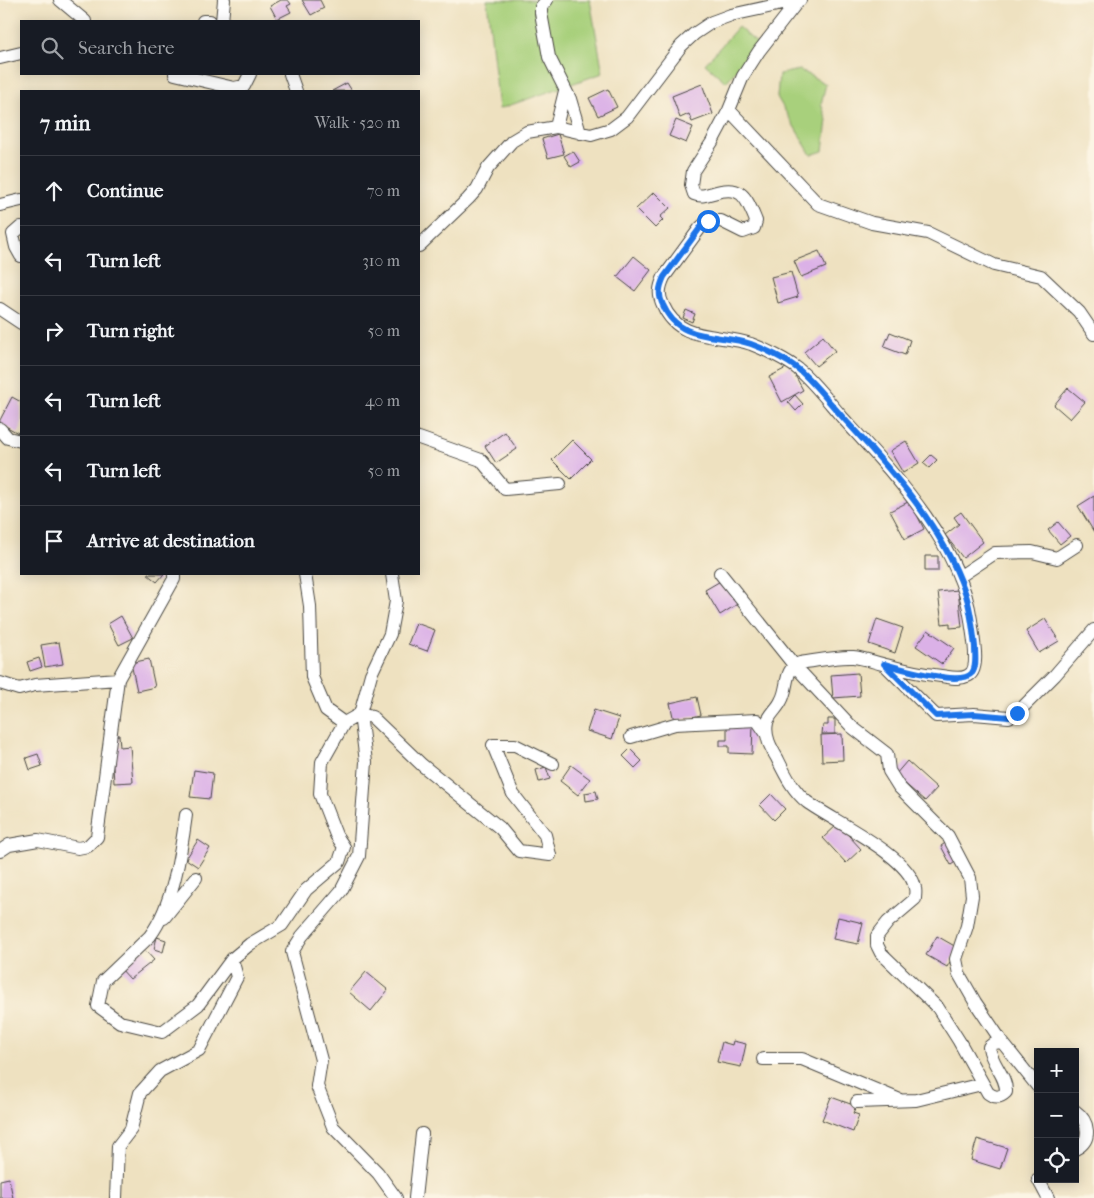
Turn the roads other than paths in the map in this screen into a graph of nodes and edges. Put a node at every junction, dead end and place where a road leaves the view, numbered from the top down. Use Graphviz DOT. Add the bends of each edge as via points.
graph roads {
  1 [pos="60,0"];
  2 [pos="224,0"];
  3 [pos="547,0"];
  4 [pos="799,0"];
  5 [pos="84,20"];
  6 [pos="222,20"];
  7 [pos="20,53"];
  8 [pos="0,58"];
  9 [pos="179,75"];
  10 [pos="250,75"];
  11 [pos="290,75"];
  12 [pos="296,90"];
  13 [pos="566,91"];
  14 [pos="729,110"];
  15 [pos="556,127"];
  16 [pos="580,133"];
  17 [pos="20,200"];
  18 [pos="0,205"];
  19 [pos="20,227"];
  20 [pos="420,245"];
  21 [pos="20,254"];
  22 [pos="0,309"];
  23 [pos="20,321"];
  24 [pos="1094,334"];
  25 [pos="0,429"];
  26 [pos="420,438"];
  27 [pos="20,441"];
  28 [pos="560,484"];
  29 [pos="1077,545"];
  30 [pos="720,573"];
  31 [pos="174,575"];
  32 [pos="305,575"];
  33 [pos="392,575"];
  34 [pos="959,577"];
  35 [pos="1094,630"];
  36 [pos="884,664"];
  37 [pos="794,665"];
  38 [pos="118,679"];
  39 [pos="0,683"];
  40 [pos="360,714"];
  41 [pos="344,723"];
  42 [pos="766,733"];
  43 [pos="631,737"];
  44 [pos="553,764"];
  45 [pos="186,815"];
  46 [pos="0,851"];
  47 [pos="196,878"];
  48 [pos="155,930"];
  49 [pos="232,959"];
  50 [pos="1002,1042"];
  51 [pos="763,1059"];
  52 [pos="1034,1083"];
  53 [pos="982,1084"];
  54 [pos="900,1100"];
  55 [pos="858,1102"];
  56 [pos="1079,1114"];
  57 [pos="422,1134"];
  58 [pos="1079,1147"];
  59 [pos="1040,1183"];
  60 [pos="116,1198"];
  61 [pos="396,1198"];
  62 [pos="415,1198"];
  63 [pos="1048,1198"];
  1 -- 5 [label="street"];
  2 -- 6 [label="street"];
  3 -- 13 [label="street" via="541,7 549,58"];
  4 -- 14 [label="street" via="743,76"];
  4 -- 16 [label="street" via="712,22 681,46 627,118 612,129 591,135"];
  7 -- 8 [label="street"];
  9 -- 10 [label="street" via="234,88 244,86"];
  11 -- 12 [label="street"];
  13 -- 15 [label="street"];
  13 -- 16 [label="street"];
  14 -- 24 [label="street" via="818,204 872,223 928,233 994,264 1041,276 1079,312"];
  14 -- 34 [label="street" via="693,171 691,185 694,194 699,196 733,189 741,193 756,221 754,228 743,232 713,220 700,228 659,286 659,297 666,312 688,332 752,344 798,369 905,488 940,538"];
  15 -- 16 [label="street"];
  15 -- 20 [label="street" via="527,132 512,141 488,168 468,200"];
  17 -- 18 [label="street"];
  19 -- 21 [label="street" via="13,234"];
  22 -- 23 [label="street"];
  25 -- 27 [label="street" via="8,438"];
  26 -- 28 [label="street" via="481,460 505,488"];
  29 -- 34 [label="street" via="1057,558 1032,552 995,553"];
  30 -- 37 [label="street"];
  31 -- 38 [label="street"];
  32 -- 41 [label="street" via="310,606 312,677 326,710"];
  33 -- 40 [label="street" via="396,601 390,634 371,674"];
  34 -- 36 [label="street" via="969,608 975,656 972,673 951,678"];
  35 -- 36 [label="street" via="1023,707 1009,717 974,714 936,716"];
  36 -- 37 [label="street" via="851,656"];
  37 -- 42 [label="street" via="788,675 783,698 768,720"];
  37 -- 50 [label="street" via="852,727 886,754 889,770 899,787 948,836 970,878 972,896 967,926 956,959 959,974"];
  38 -- 39 [label="street" via="19,689"];
  38 -- 46 [label="street" via="97,837 88,846 78,848 38,840 9,845"];
  40 -- 41 [label="street"];
  40 -- 44 [label="street" via="372,717 422,765 500,828 519,851 550,855 545,835 514,794 493,745 515,746"];
  40 -- 61 [label="street" via="366,762 359,856 341,891 292,952 321,1060 318,1086 333,1127 378,1173"];
  41 -- 49 [label="street" via="322,762 320,794 344,847 339,862 306,890 282,925"];
  42 -- 43 [label="street" via="757,720 675,724"];
  42 -- 53 [label="street" via="791,784 806,801 897,860 908,874 915,887 915,899 888,922 877,936 878,945 881,953 938,1008"];
  45 -- 48 [label="street" via="180,856"];
  47 -- 48 [label="street"];
  48 -- 49 [label="street" via="103,982 98,1006 120,1022 162,1032 198,1005"];
  49 -- 60 [label="street" via="236,977 199,1050 160,1071 140,1093 131,1129 118,1146"];
  50 -- 52 [label="street"];
  50 -- 53 [label="street" via="994,1043 990,1055 1007,1086 1006,1092 996,1097 988,1093"];
  51 -- 54 [label="street" via="802,1059"];
  53 -- 54 [label="street" via="916,1100"];
  54 -- 55 [label="street"];
  56 -- 58 [label="street" via="1088,1129 1086,1140"];
  57 -- 62 [label="street"];
  59 -- 63 [label="street"];
}
